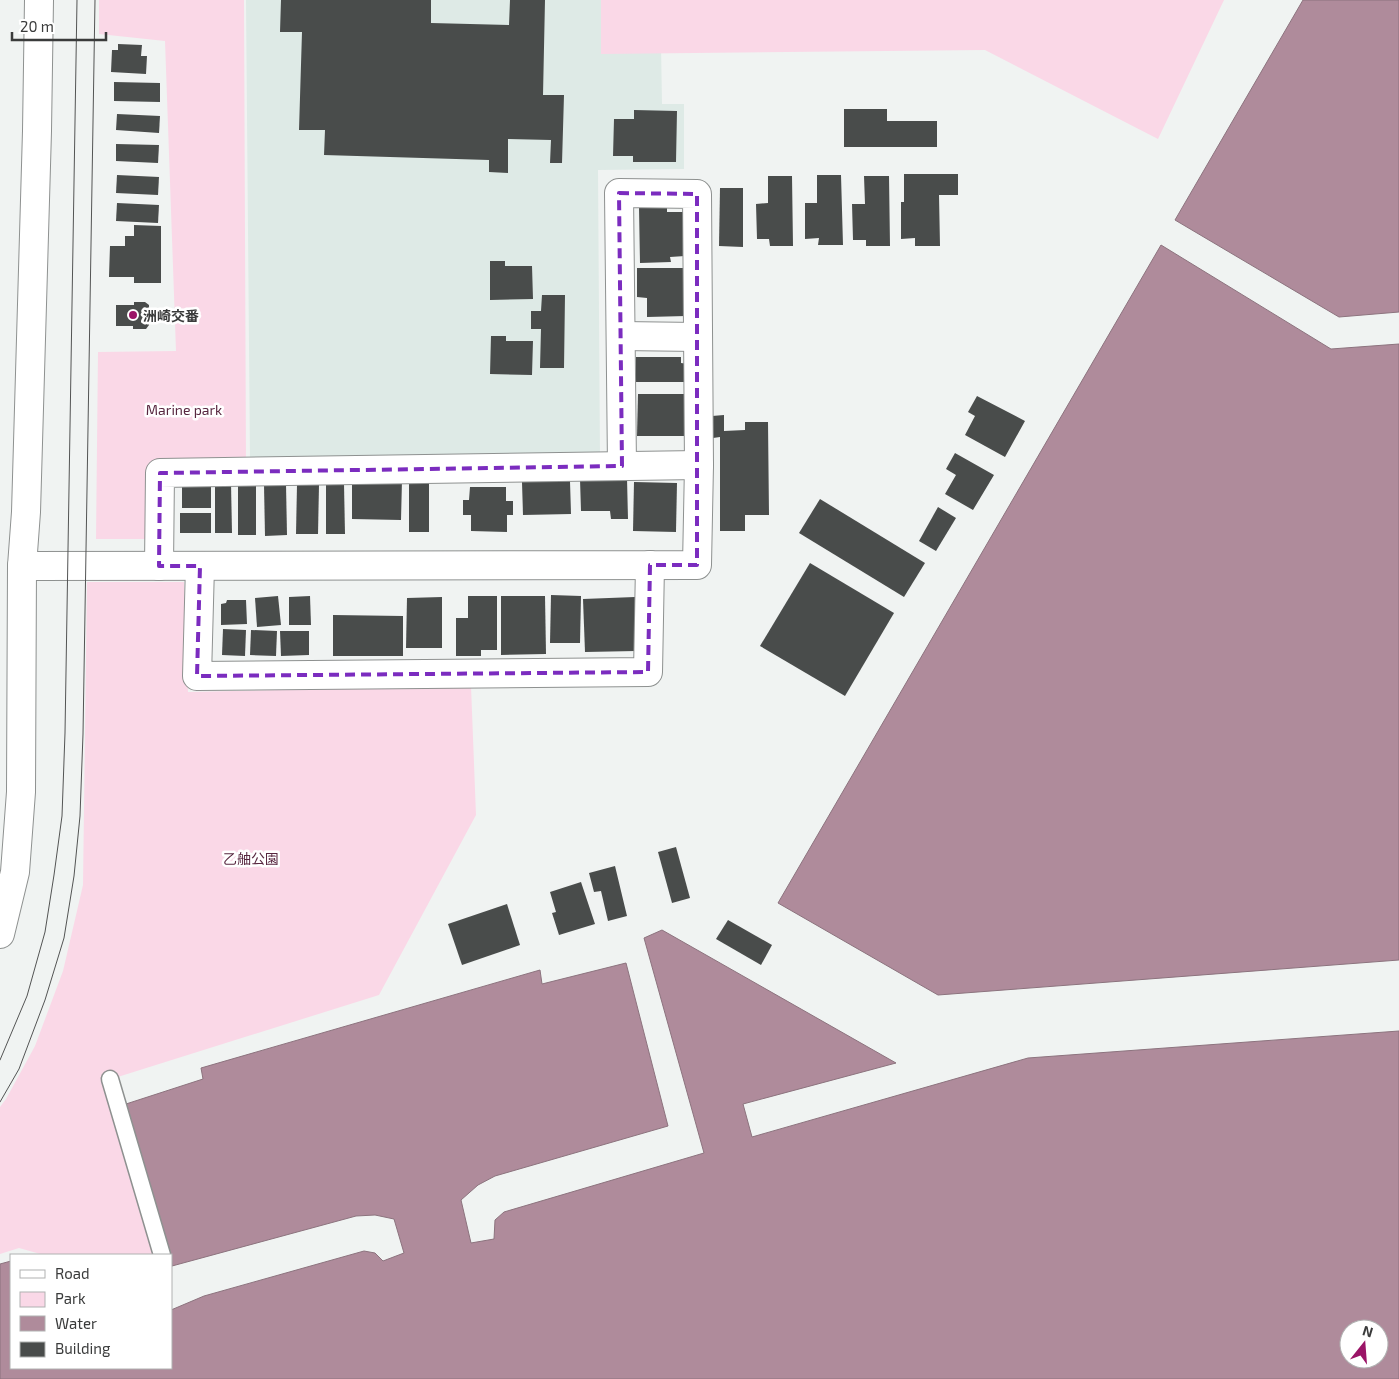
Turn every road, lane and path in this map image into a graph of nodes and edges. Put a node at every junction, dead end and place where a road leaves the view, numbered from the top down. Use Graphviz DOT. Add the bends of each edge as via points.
graph roads {
  1 [pos="39,0"];
  2 [pos="621,336"];
  3 [pos="698,337"];
  4 [pos="699,465"];
  5 [pos="622,466"];
  6 [pos="650,565"];
  7 [pos="22,566"];
  8 [pos="159,566"];
  9 [pos="200,566"];
  10 [pos="0,934"];
  11 [pos="110,1079"];
  12 [pos="162,1254"];
  1 -- 7 [label="street" via="27,492"];
  2 -- 3 [label="street"];
  2 -- 3 [label="street" via="619,193 697,194"];
  2 -- 5 [label="street"];
  3 -- 4 [label="street"];
  4 -- 5 [label="street"];
  4 -- 6 [label="street" via="697,565"];
  5 -- 8 [label="street" via="160,473"];
  6 -- 9 [label="street"];
  6 -- 9 [label="street" via="648,672 197,676"];
  7 -- 8 [label="street"];
  7 -- 10 [label="street" via="21,792 15,872"];
  8 -- 9 [label="street"];
  11 -- 12 [label="lane"];
}
